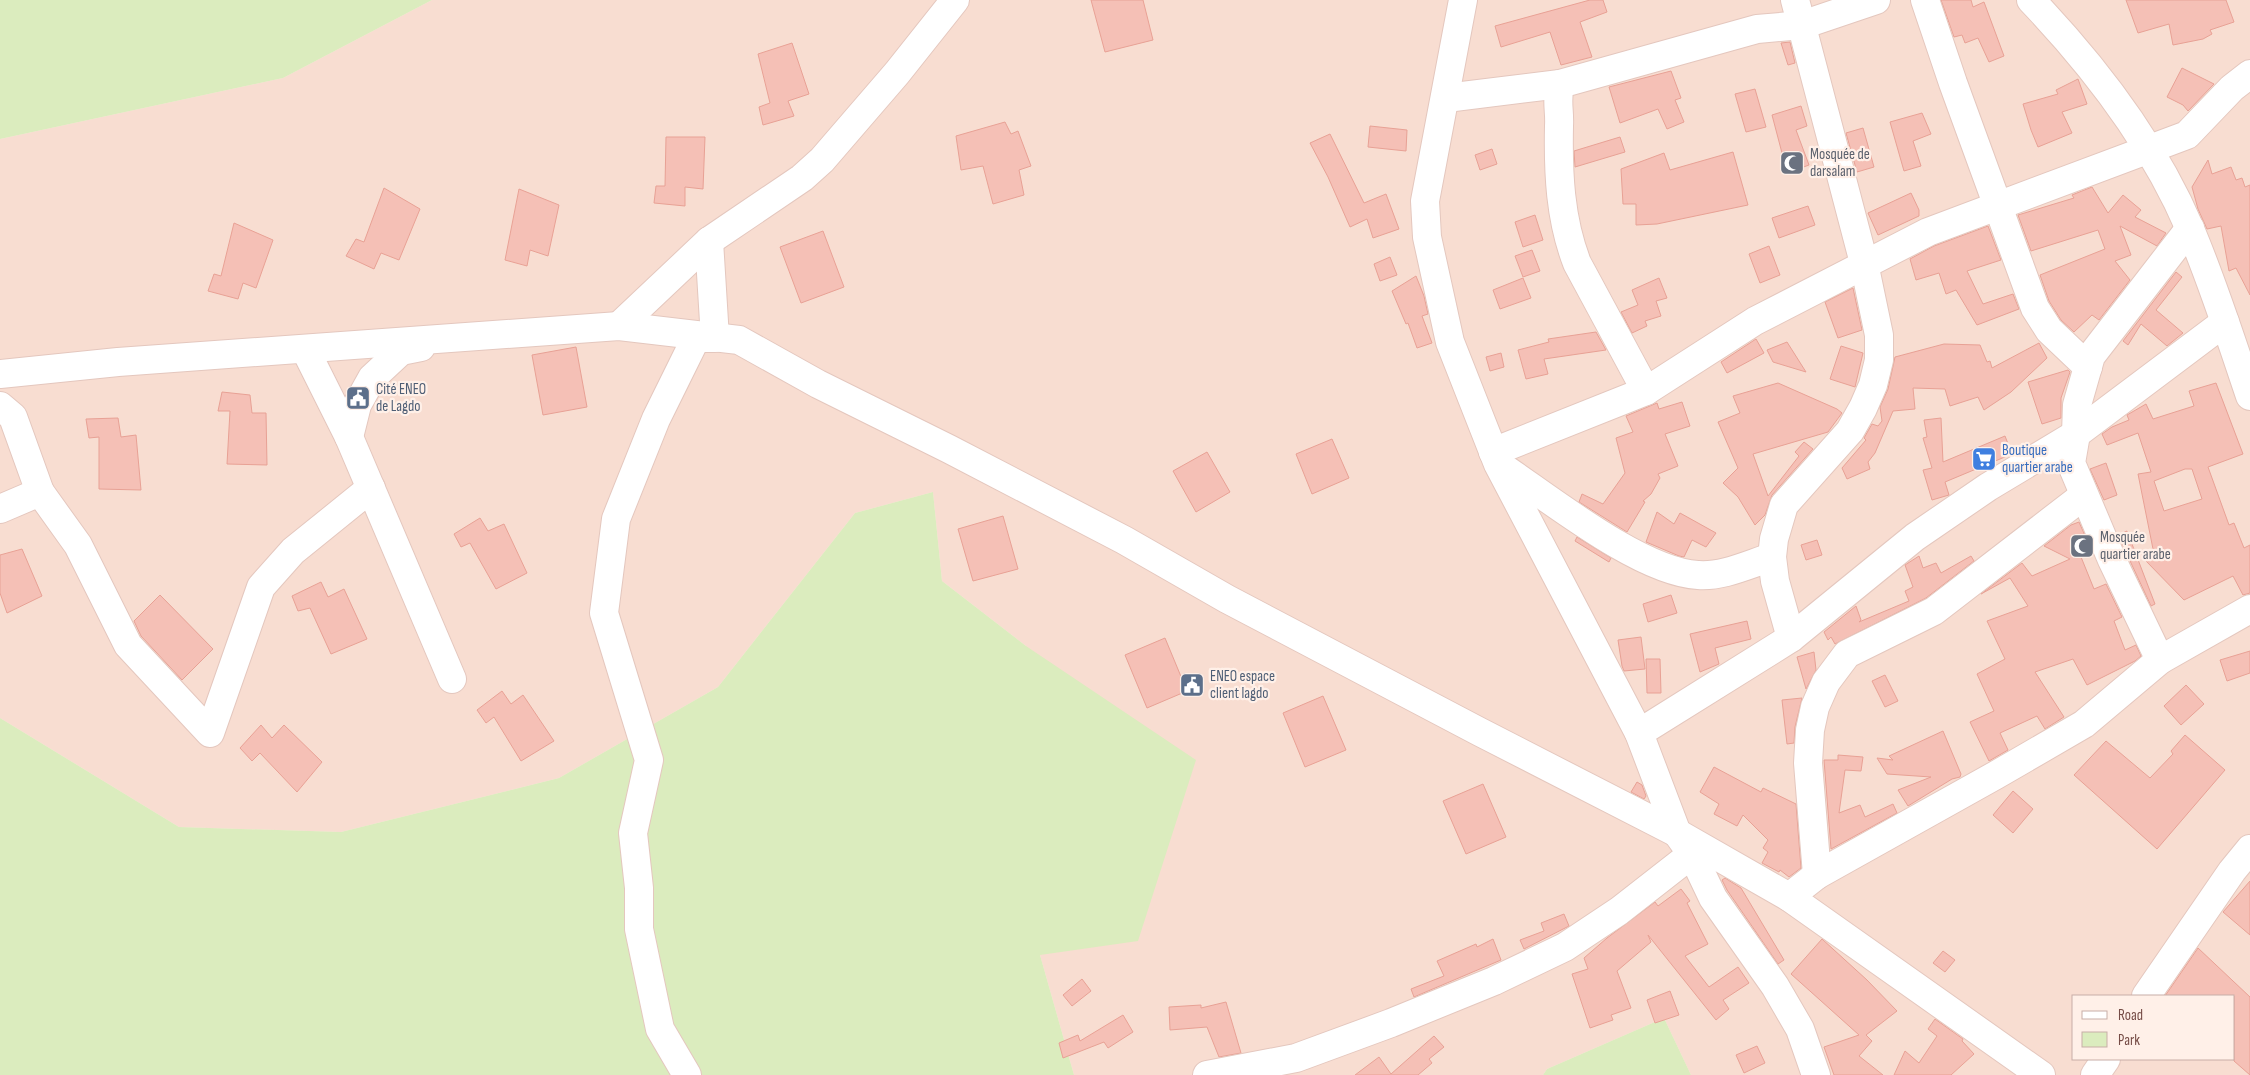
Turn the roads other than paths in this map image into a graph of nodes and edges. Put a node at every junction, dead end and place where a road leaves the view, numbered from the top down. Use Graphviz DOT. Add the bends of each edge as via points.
graph roads {
  1 [pos="955,0"];
  2 [pos="1463,0"];
  3 [pos="1876,0"];
  4 [pos="1925,0"];
  5 [pos="2031,0"];
  6 [pos="1798,12"];
  7 [pos="2250,74"];
  8 [pos="1560,84"];
  9 [pos="1446,98"];
  10 [pos="2147,150"];
  11 [pos="1997,207"];
  12 [pos="2190,228"];
  13 [pos="708,240"];
  14 [pos="1864,263"];
  15 [pos="2225,322"];
  16 [pos="619,326"];
  17 [pos="469,336"];
  18 [pos="715,338"];
  19 [pos="305,349"];
  20 [pos="2088,367"];
  21 [pos="0,374"];
  22 [pos="1646,391"];
  23 [pos="2250,396"];
  24 [pos="0,406"];
  25 [pos="2076,434"];
  26 [pos="349,437"];
  27 [pos="1495,458"];
  28 [pos="371,488"];
  29 [pos="40,492"];
  30 [pos="2083,496"];
  31 [pos="0,509"];
  32 [pos="1772,557"];
  33 [pos="2250,610"];
  34 [pos="1791,638"];
  35 [pos="2160,660"];
  36 [pos="452,679"];
  37 [pos="1639,733"];
  38 [pos="1684,844"];
  39 [pos="2250,849"];
  40 [pos="1817,875"];
  41 [pos="1789,897"];
  42 [pos="2147,995"];
  43 [pos="2105,1060"];
  44 [pos="1297,1067"];
  45 [pos="687,1075"];
  46 [pos="1207,1075"];
  47 [pos="1816,1075"];
  48 [pos="2041,1075"];
  49 [pos="2096,1075"];
  1 -- 13 [label="street" via="897,74 822,160 802,178"];
  2 -- 9 [label="street"];
  3 -- 6 [label="street"];
  4 -- 11 [label="street"];
  5 -- 10 [label="street" via="2109,89"];
  6 -- 8 [label="street" via="1758,29"];
  6 -- 14 [label="street"];
  7 -- 10 [label="street" via="2186,135"];
  8 -- 9 [label="street"];
  8 -- 22 [label="street" via="1557,101 1558,155 1564,221 1570,243 1577,263"];
  9 -- 27 [label="street" via="1425,201 1427,237 1450,342"];
  10 -- 11 [label="street"];
  10 -- 12 [label="street"];
  11 -- 14 [label="street" via="1928,232"];
  11 -- 20 [label="street" via="2035,308 2050,330"];
  12 -- 15 [label="street"];
  12 -- 20 [label="street" via="2091,356"];
  13 -- 16 [label="street"];
  13 -- 18 [label="street"];
  14 -- 22 [label="street" via="1755,320"];
  14 -- 32 [label="street" via="1880,335 1873,385 1850,431 1784,505"];
  15 -- 23 [label="street"];
  15 -- 25 [label="street"];
  16 -- 17 [label="street"];
  16 -- 18 [label="street"];
  17 -- 19 [label="street"];
  17 -- 26 [label="street" via="401,351 372,378 357,405"];
  18 -- 38 [label="street" via="739,340 818,384 950,449"];
  18 -- 45 [label="street" via="696,338 656,419 616,519 604,613 648,760 633,833 639,888 639,929 660,1029"];
  19 -- 21 [label="street"];
  19 -- 26 [label="street"];
  20 -- 25 [label="street" via="2077,405"];
  22 -- 27 [label="street"];
  24 -- 29 [label="street" via="13,417"];
  25 -- 30 [label="street" via="2071,463"];
  25 -- 34 [label="street" via="1988,487 1915,537"];
  26 -- 28 [label="street"];
  27 -- 32 [label="street" via="1612,541 1673,571 1698,576 1718,574"];
  27 -- 37 [label="street"];
  28 -- 29 [label="street" via="293,551 261,587 210,733 128,645 78,544"];
  28 -- 36 [label="street"];
  29 -- 31 [label="street"];
  30 -- 35 [label="street"];
  30 -- 40 [label="street" via="1934,611 1847,654 1826,682 1815,707 1808,763"];
  32 -- 34 [label="street" via="1775,581"];
  33 -- 35 [label="street"];
  34 -- 37 [label="street"];
  35 -- 40 [label="street" via="2084,724"];
  37 -- 38 [label="street"];
  38 -- 41 [label="street"];
  38 -- 44 [label="street" via="1619,911 1565,947"];
  38 -- 47 [label="street" via="1713,898 1775,986 1800,1029"];
  39 -- 42 [label="street"];
  40 -- 41 [label="street"];
  41 -- 48 [label="street"];
  43 -- 49 [label="street"];
  44 -- 46 [label="street"];
}
